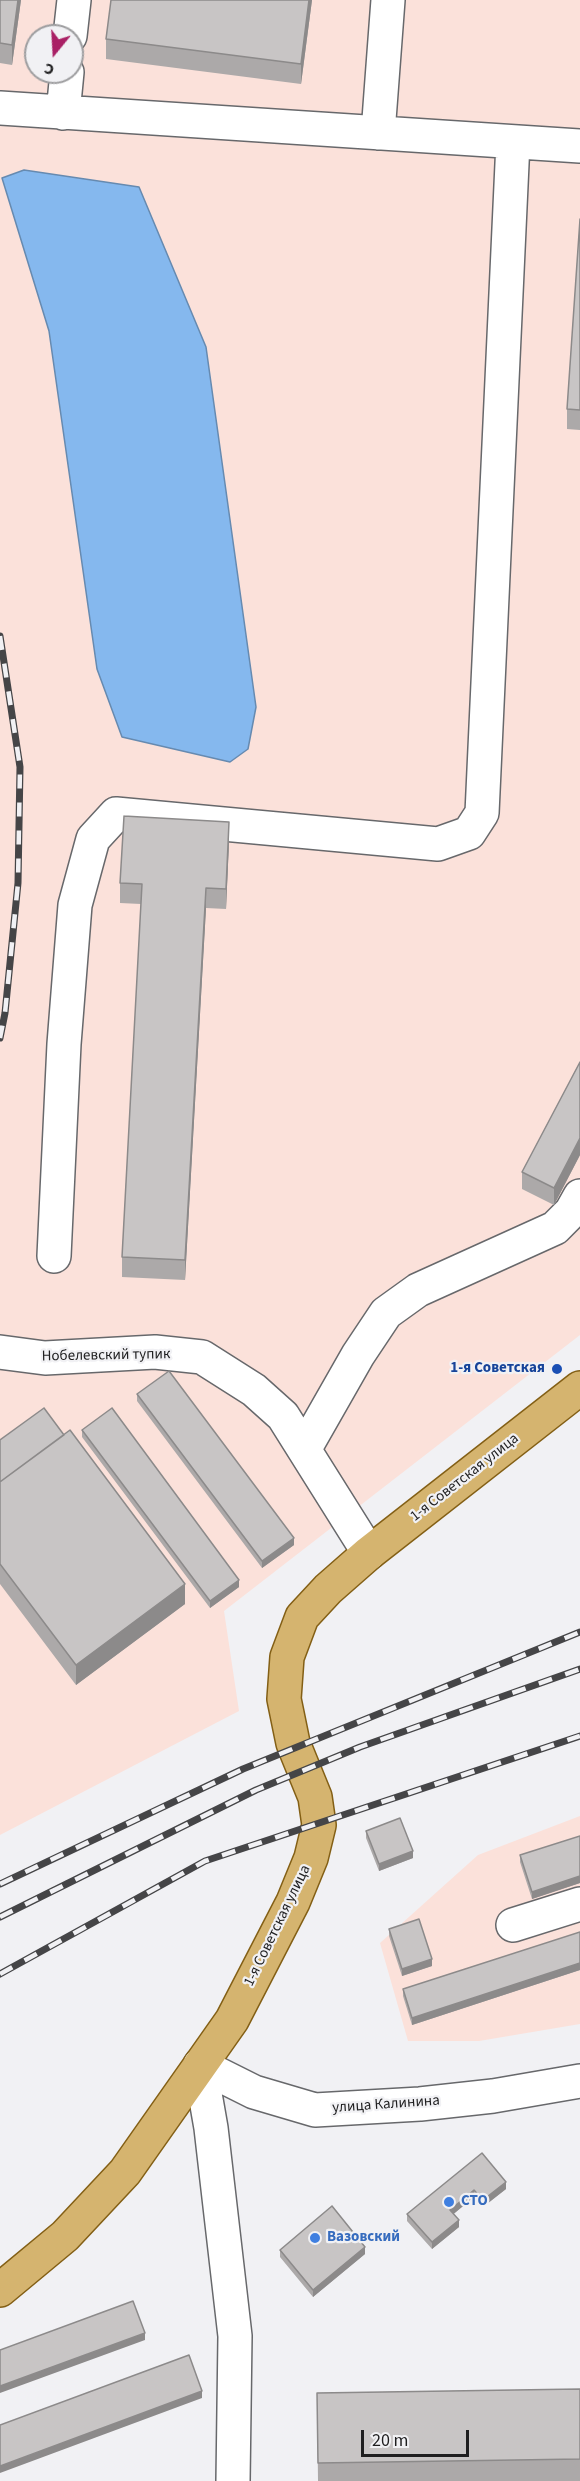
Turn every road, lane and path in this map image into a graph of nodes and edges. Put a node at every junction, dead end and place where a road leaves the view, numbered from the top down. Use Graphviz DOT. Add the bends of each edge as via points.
graph roads {
  1 [pos="74,0"];
  2 [pos="388,0"];
  3 [pos="71,24"];
  4 [pos="66,84"];
  5 [pos="0,108"];
  6 [pos="63,112"];
  7 [pos="378,133"];
  8 [pos="513,142"];
  9 [pos="580,146"];
  10 [pos="580,1196"];
  11 [pos="54,1256"];
  12 [pos="0,1352"];
  13 [pos="580,1388"];
  14 [pos="305,1448"];
  15 [pos="369,1553"];
  16 [pos="580,1904"];
  17 [pos="513,1925"];
  18 [pos="200,2065"];
  19 [pos="580,2081"];
  20 [pos="0,2290"];
  21 [pos="233,2481"];
  1 -- 3 [label="street"];
  2 -- 7 [label="street"];
  4 -- 6 [label="street"];
  5 -- 6 [label="street"];
  6 -- 7 [label="street"];
  7 -- 8 [label="street"];
  8 -- 9 [label="street"];
  8 -- 11 [label="street" via="482,813 469,833 438,844 116,814 93,839 75,905"];
  10 -- 14 [label="street" via="555,1228 418,1290 386,1313"];
  12 -- 14 [label="street, Нобелевский тупик" via="45,1358 155,1352 202,1357 254,1390 283,1416"];
  13 -- 15 [label="main road, 1-я Советская улица"];
  14 -- 15 [label="street, Нобелевский тупик"];
  15 -- 18 [label="main road, 1-я Советская улица" via="302,1617 287,1657 284,1700 293,1743 315,1797 319,1825 293,1902 232,2020"];
  16 -- 17 [label="street"];
  18 -- 19 [label="street, улица Калинина" via="254,2092 315,2110 420,2104"];
  18 -- 20 [label="main road, 1-я Советская улица" via="125,2172 65,2236"];
  18 -- 21 [label="street" via="211,2128 234,2336"];
}
